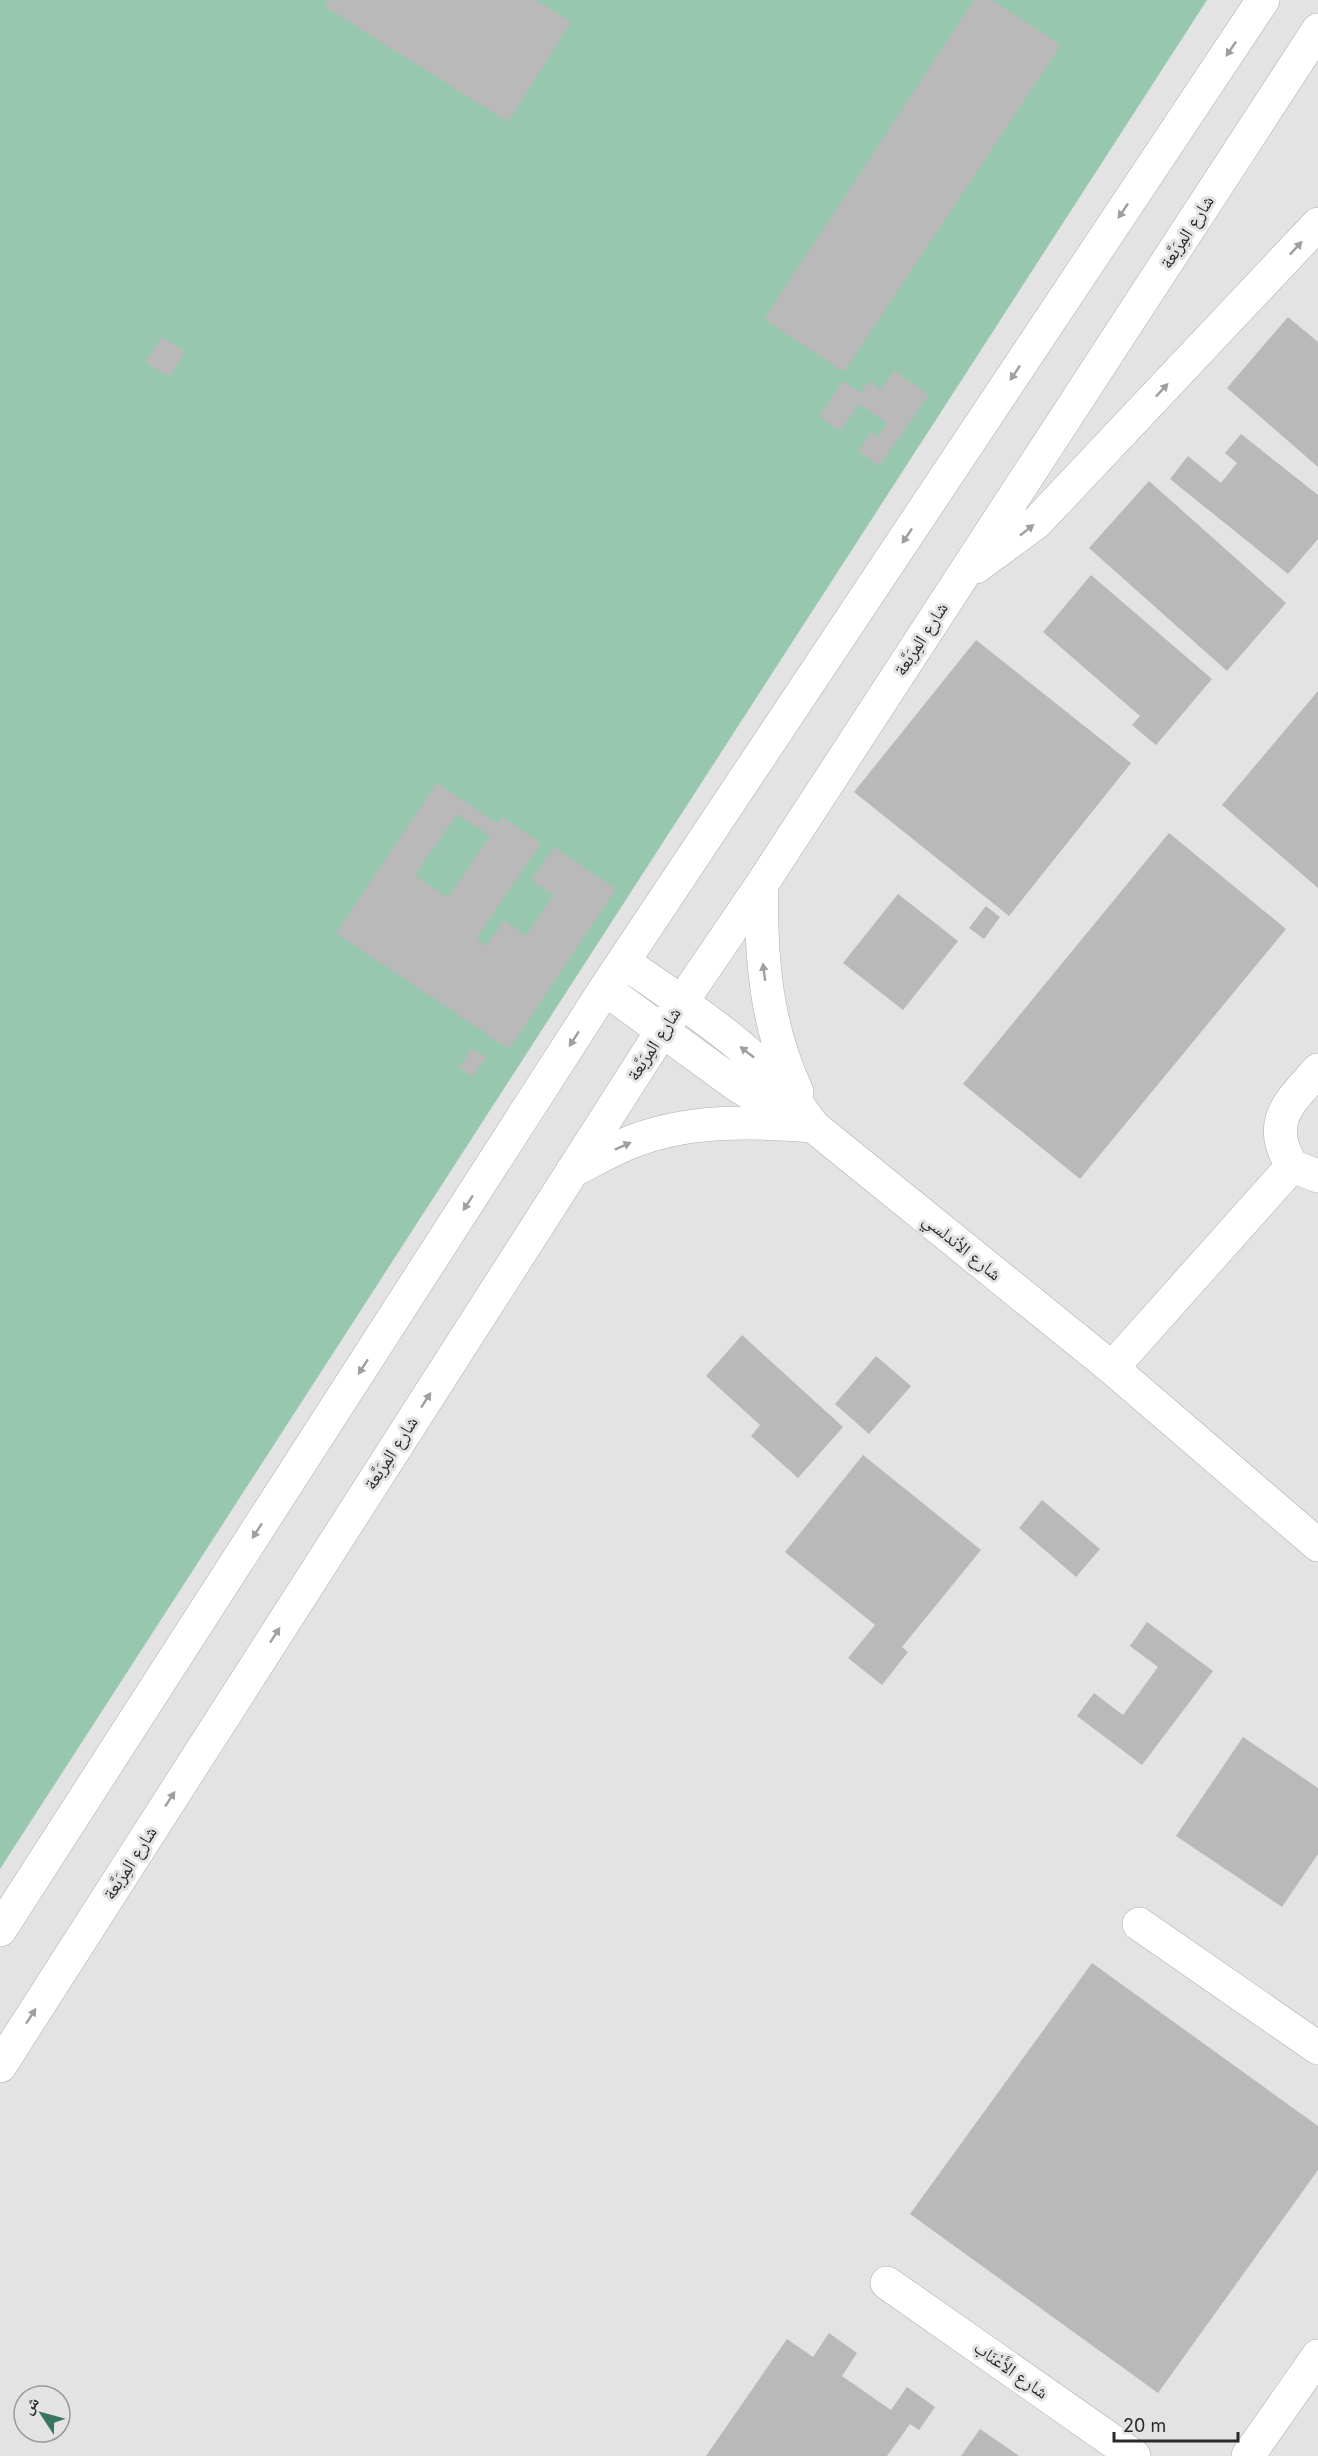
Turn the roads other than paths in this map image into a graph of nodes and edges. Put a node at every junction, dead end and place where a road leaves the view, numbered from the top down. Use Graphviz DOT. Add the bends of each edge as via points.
graph roads {
  1 [pos="1263,0"];
  2 [pos="1318,30"];
  3 [pos="1318,224"];
  4 [pos="962,576"];
  5 [pos="762,884"];
  6 [pos="624,962"];
  7 [pos="605,989"];
  8 [pos="681,1003"];
  9 [pos="662,1030"];
  10 [pos="1318,1070"];
  11 [pos="813,1126"];
  12 [pos="1305,1171"];
  13 [pos="571,1172"];
  14 [pos="1112,1368"];
  15 [pos="1318,1545"];
  16 [pos="1139,1924"];
  17 [pos="0,1930"];
  18 [pos="1318,2048"];
  19 [pos="0,2066"];
  20 [pos="887,2283"];
  21 [pos="1318,2356"];
  22 [pos="1134,2456"];
  23 [pos="1248,2456"];
  1 -- 6 [label="street, one-way"];
  2 -- 4 [label="street, شارع المِرَبَّعة"];
  4 -- 3 [label="street, one-way" via="1037,522"];
  4 -- 5 [label="street, شارع المِرَبَّعة"];
  5 -- 8 [label="street, شارع المِرَبَّعة"];
  11 -- 5 [label="street, one-way" via="787,1071 770,1010 761,947"];
  6 -- 7 [label="street"];
  6 -- 8 [label="street, شارع الأندلسي"];
  7 -- 9 [label="street, شارع الأندلسي"];
  7 -- 17 [label="street, one-way"];
  8 -- 9 [label="street, شارع المِرَبَّعة"];
  11 -- 8 [label="street, شارع الأندلسي, one-way" via="760,1062"];
  9 -- 11 [label="street, شارع الأندلسي" via="764,1103"];
  9 -- 13 [label="street, شارع المِرَبَّعة"];
  10 -- 12 [label="street" via="1280,1121 1282,1146"];
  13 -- 11 [label="street, one-way" via="627,1143 688,1127 750,1121"];
  11 -- 14 [label="street, شارع الأندلسي"];
  12 -- 14 [label="street"];
  19 -- 13 [label="street, شارع المِرَبَّعة, one-way"];
  14 -- 15 [label="street, شارع الأندلسي"];
  16 -- 18 [label="street"];
  20 -- 22 [label="street, شارع الأَعْنَاب"];
  21 -- 23 [label="street"];
}
